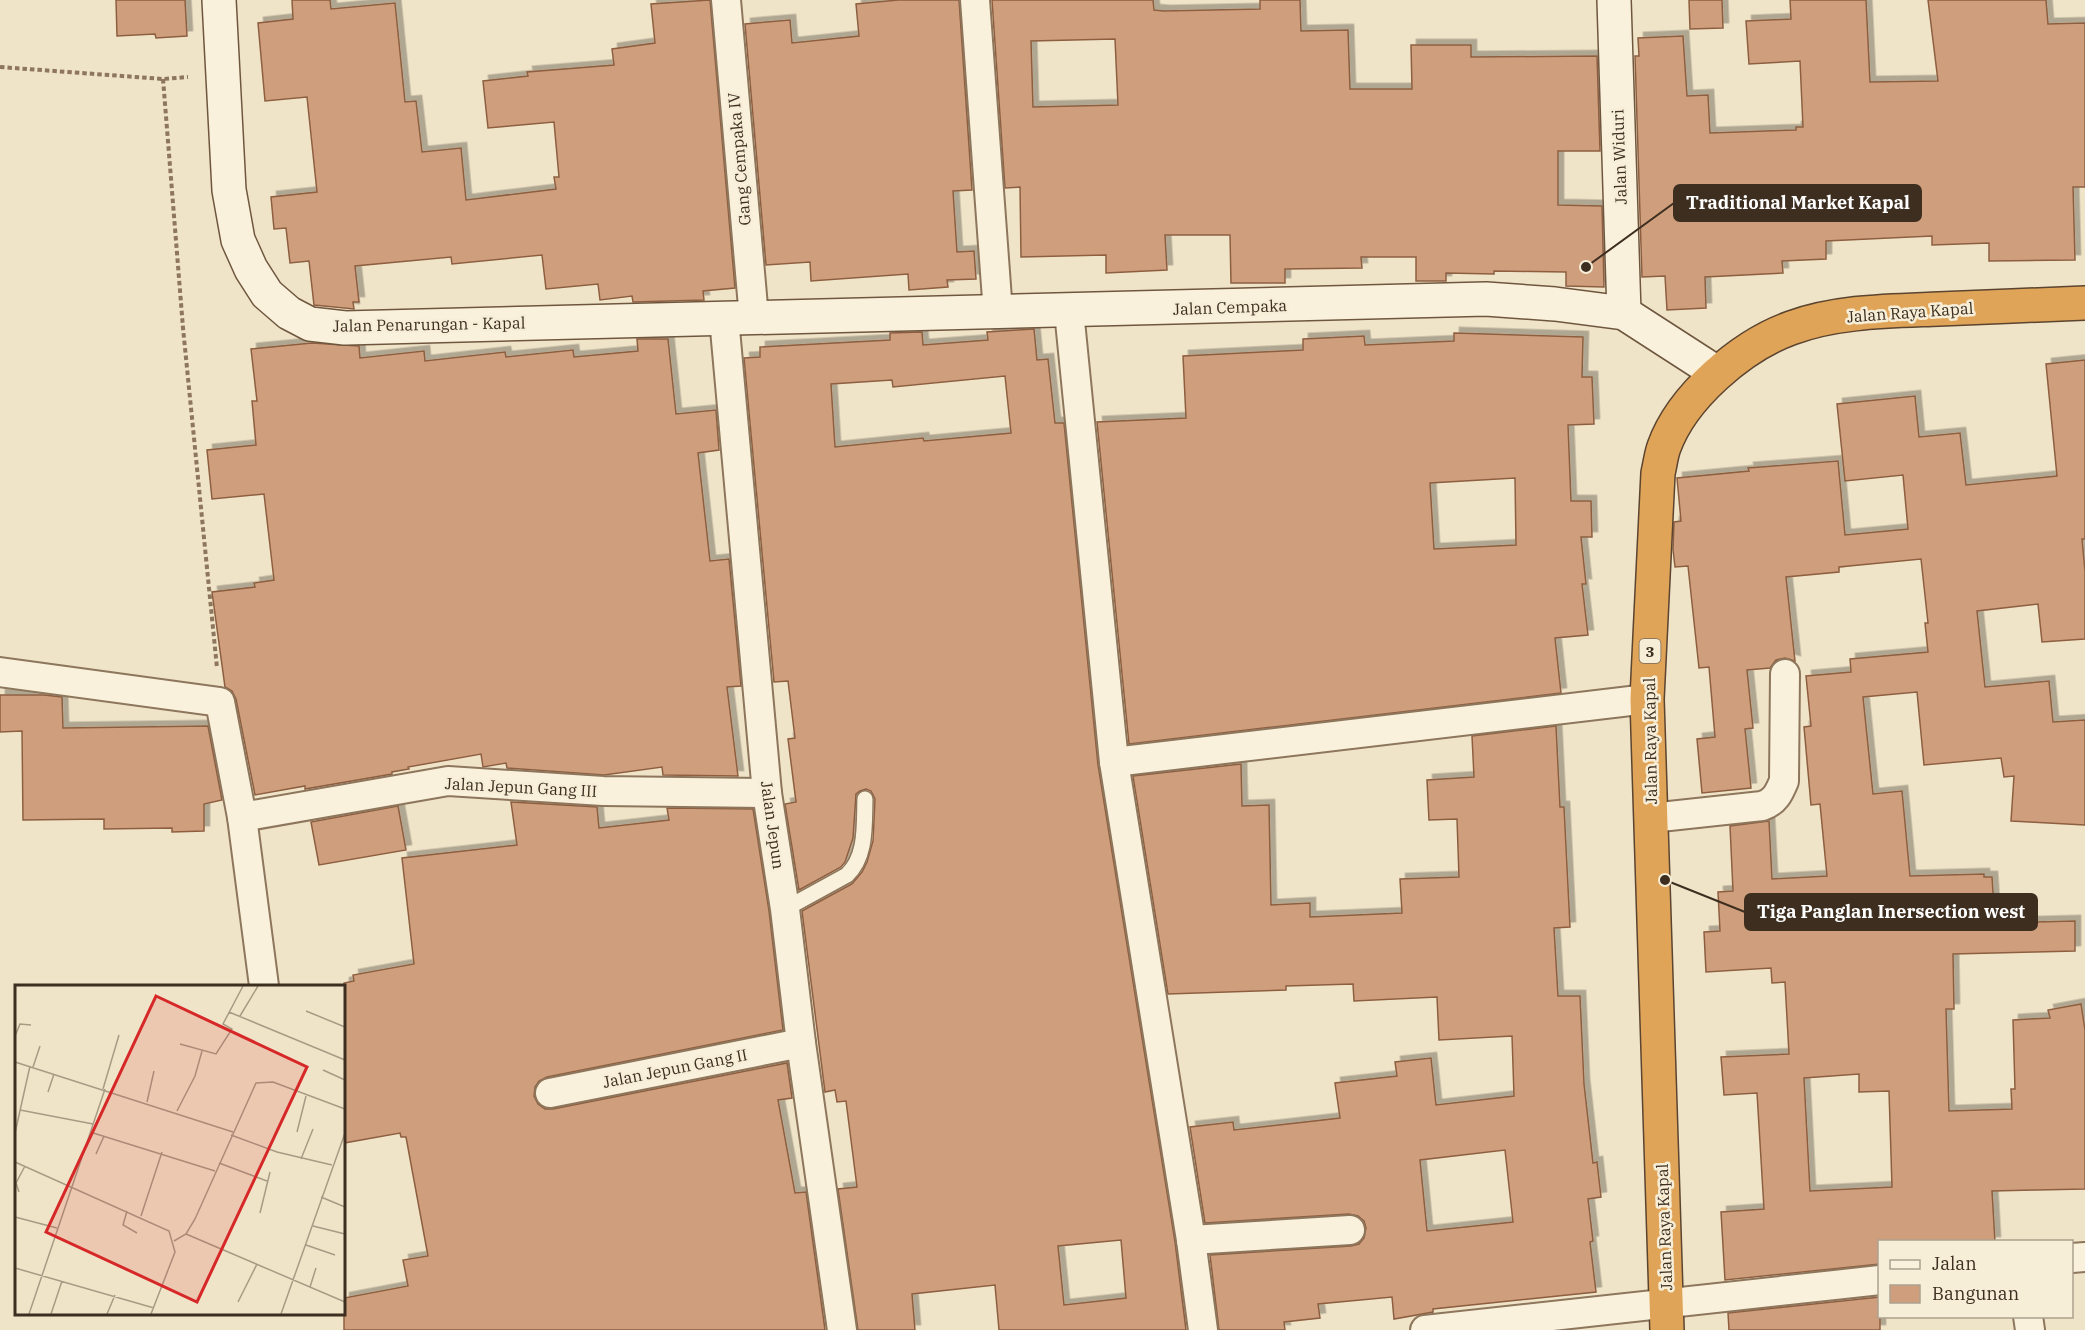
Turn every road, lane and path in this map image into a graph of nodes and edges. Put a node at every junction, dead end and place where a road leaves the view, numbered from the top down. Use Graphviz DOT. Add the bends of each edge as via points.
graph roads {
  1 [pos="219,0"];
  2 [pos="726,0"];
  3 [pos="975,0"];
  4 [pos="1614,0"];
  5 [pos="0,67"];
  6 [pos="222,75"];
  7 [pos="163,79"];
  8 [pos="2085,303"];
  9 [pos="1069,311"];
  10 [pos="998,313"];
  11 [pos="1624,313"];
  12 [pos="739,318"];
  13 [pos="1717,374"];
  14 [pos="0,672"];
  15 [pos="1785,674"];
  16 [pos="1647,699"];
  17 [pos="220,702"];
  18 [pos="1114,762"];
  19 [pos="767,793"];
  20 [pos="865,799"];
  21 [pos="242,817"];
  22 [pos="1651,818"];
  23 [pos="785,909"];
  24 [pos="264,985"];
  25 [pos="801,1043"];
  26 [pos="550,1093"];
  27 [pos="1350,1230"];
  28 [pos="1191,1240"];
  29 [pos="1878,1280"];
  30 [pos="1667,1317"];
  31 [pos="842,1330"];
  32 [pos="1203,1330"];
  33 [pos="1425,1330"];
  1 -- 6 [label="street, Jalan Penarungan - Kapal"];
  2 -- 12 [label="street, Gang Cempaka IV"];
  3 -- 10 [label="street"];
  4 -- 11 [label="street, Jalan Widuri"];
  5 -- 7 [label="path"];
  6 -- 7 [label="path"];
  6 -- 12 [label="street, Jalan Penarungan - Kapal" via="229,190 238,240 267,294 288,313 310,324 345,328"];
  7 -- 17 [label="path"];
  8 -- 13 [label="highway, Jalan Raya Kapal / 3" via="1848,315 1791,328 1756,344"];
  9 -- 10 [label="street, Jalan Cempaka"];
  9 -- 11 [label="street, Jalan Cempaka" via="1486,299"];
  9 -- 18 [label="street"];
  10 -- 12 [label="street, Jalan Cempaka"];
  11 -- 13 [label="street, Jalan Cempaka"];
  12 -- 19 [label="street, Jalan Jepun"];
  13 -- 16 [label="highway, Jalan Raya Kapal / 3" via="1682,414 1664,446 1658,473"];
  14 -- 17 [label="street"];
  15 -- 22 [label="street" via="1784,781 1770,804"];
  16 -- 18 [label="street"];
  16 -- 22 [label="highway, Jalan Raya Kapal / 3"];
  17 -- 21 [label="street"];
  18 -- 28 [label="street"];
  19 -- 21 [label="street, Jalan Jepun Gang III" via="603,791 448,781"];
  19 -- 23 [label="street, Jalan Jepun"];
  20 -- 23 [label="lane" via="864,835 855,868"];
  21 -- 24 [label="street"];
  22 -- 30 [label="highway, Jalan Raya Kapal / 3"];
  23 -- 25 [label="street, Jalan Jepun"];
  25 -- 26 [label="street, Jalan Jepun Gang II"];
  25 -- 31 [label="street, Jalan Jepun"];
  27 -- 28 [label="street"];
  28 -- 32 [label="street"];
  29 -- 30 [label="street"];
  30 -- 33 [label="street"];
}
